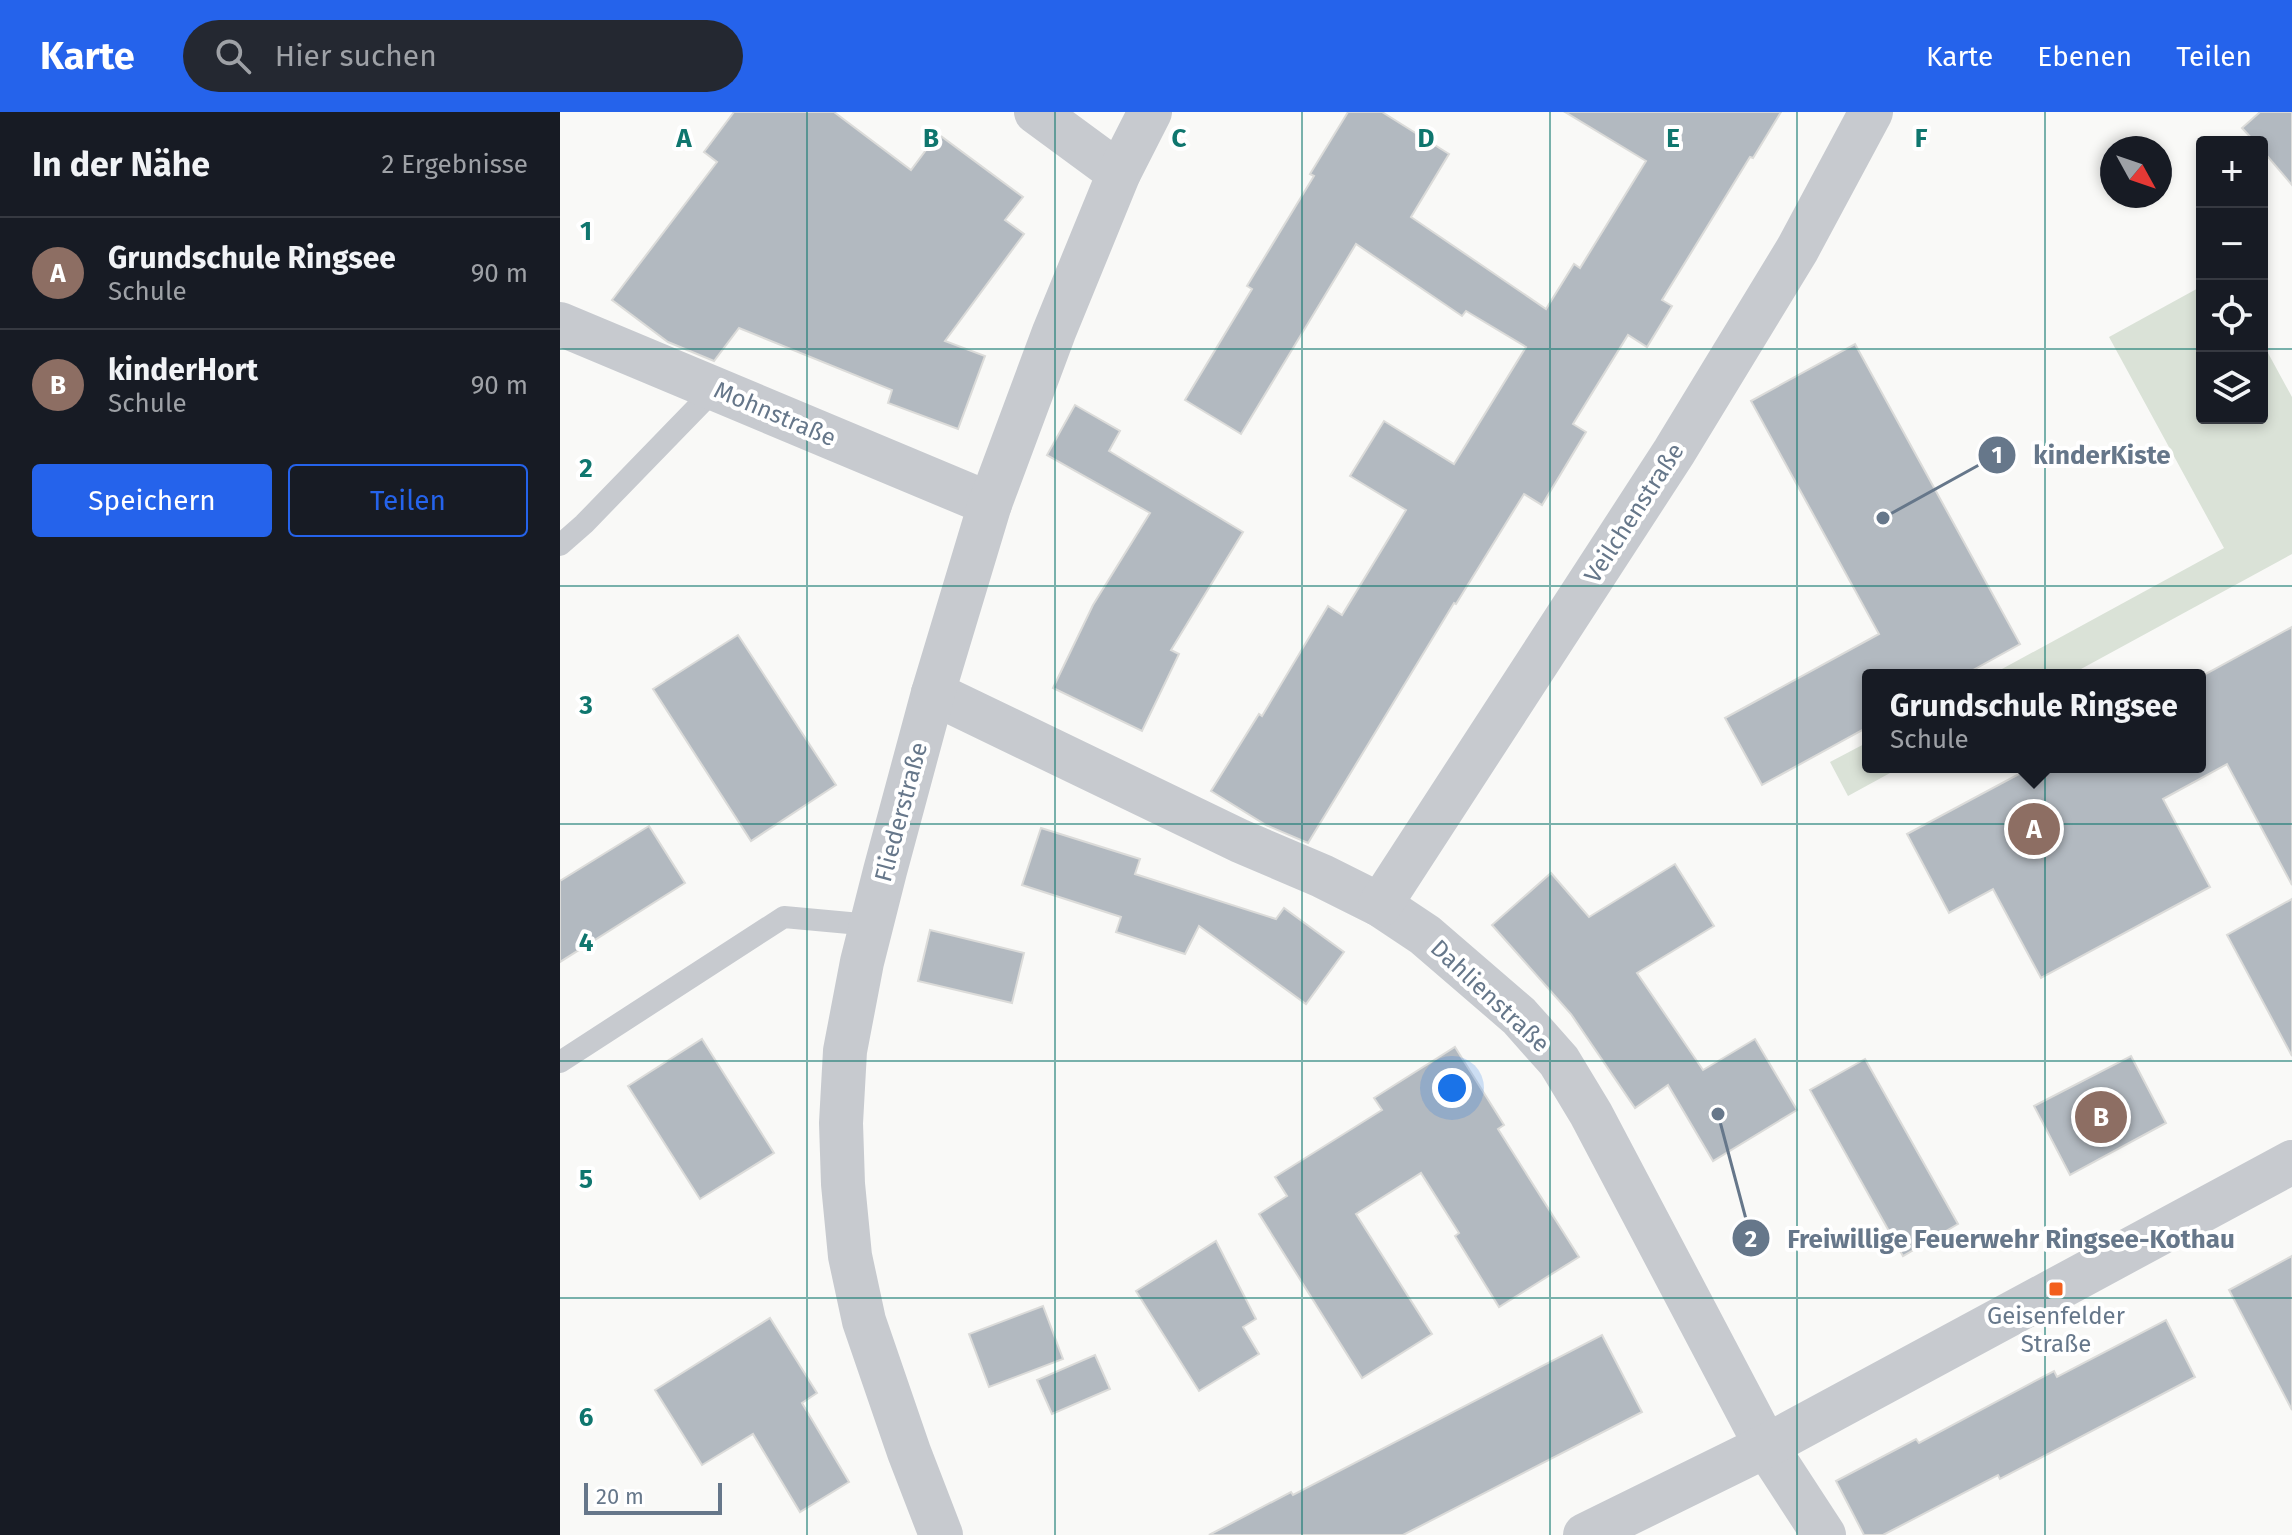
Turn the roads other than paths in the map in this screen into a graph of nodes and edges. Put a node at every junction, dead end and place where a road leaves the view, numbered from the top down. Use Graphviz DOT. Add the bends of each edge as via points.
graph roads {
  1 [pos="1036,112"];
  2 [pos="1150,112"];
  3 [pos="1871,112"];
  4 [pos="1119,173"];
  5 [pos="560,324"];
  6 [pos="715,389"];
  7 [pos="990,504"];
  8 [pos="560,545"];
  9 [pos="933,693"];
  10 [pos="1380,905"];
  11 [pos="871,925"];
  12 [pos="560,1062"];
  13 [pos="2292,1162"];
  14 [pos="1766,1446"];
  15 [pos="941,1535"];
  16 [pos="1585,1535"];
  17 [pos="1824,1535"];
  1 -- 4 [label="street"];
  2 -- 4 [label="street, Fliederstraße"];
  3 -- 10 [label="street, Veilchenstraße" via="1797,250 1674,452"];
  4 -- 7 [label="street, Fliederstraße"];
  5 -- 6 [label="street, Mohnstraße"];
  6 -- 7 [label="street, Mohnstraße"];
  6 -- 8 [label="lane"];
  7 -- 9 [label="street, Fliederstraße"];
  9 -- 10 [label="street, Dahlienstraße"];
  9 -- 11 [label="street, Fliederstraße"];
  10 -- 14 [label="street, Dahlienstraße" via="1468,971 1559,1061"];
  11 -- 12 [label="lane" via="784,917"];
  11 -- 15 [label="street, Fliederstraße" via="844,1066 841,1123 850,1256 864,1321"];
  13 -- 14 [label="street"];
  14 -- 16 [label="street"];
  14 -- 17 [label="street, Dahlienstraße"];
}
